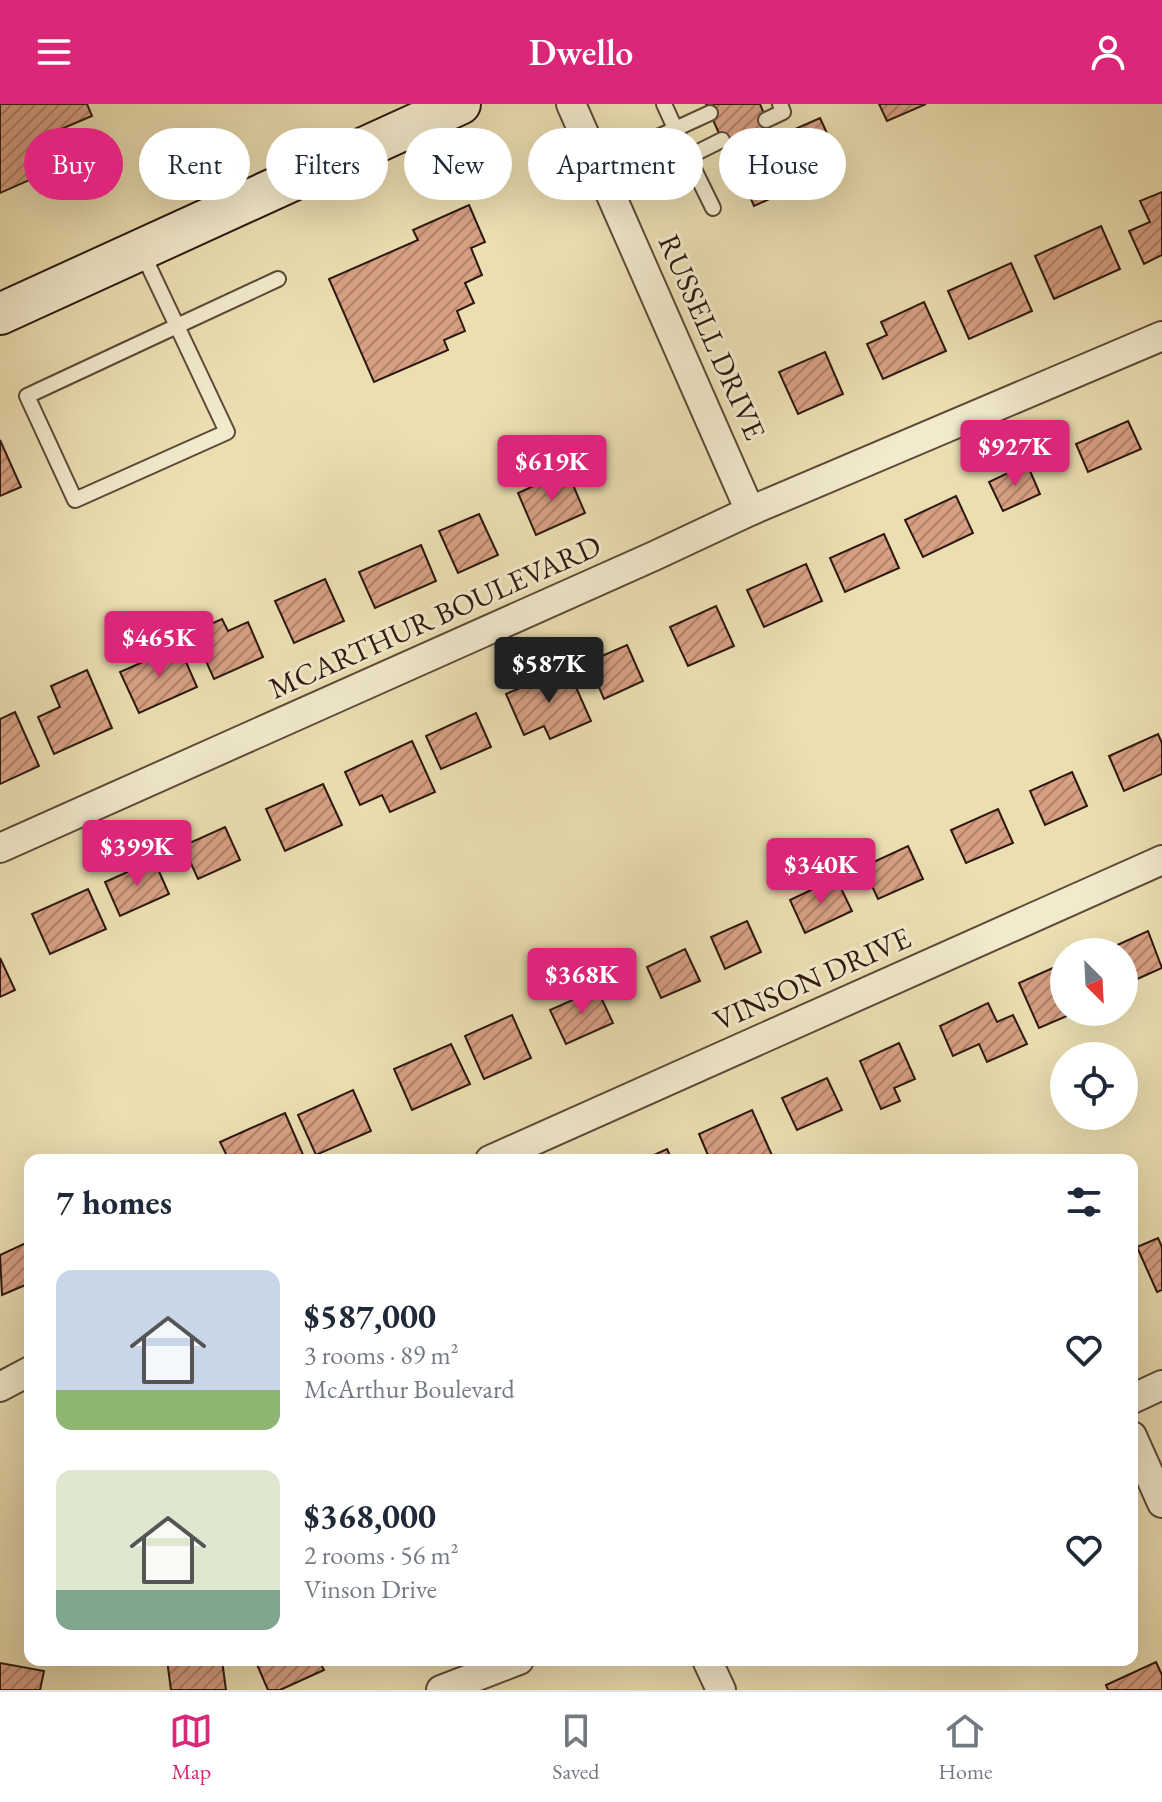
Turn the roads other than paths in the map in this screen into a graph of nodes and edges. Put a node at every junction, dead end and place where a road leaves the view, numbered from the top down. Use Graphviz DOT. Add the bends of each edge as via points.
graph roads {
  1 [pos="460,104"];
  2 [pos="571,104"];
  3 [pos="664,104"];
  4 [pos="780,104"];
  5 [pos="710,113"];
  6 [pos="766,120"];
  7 [pos="582,128"];
  8 [pos="675,128"];
  9 [pos="677,128"];
  10 [pos="703,188"];
  11 [pos="615,200"];
  12 [pos="713,208"];
  13 [pos="141,250"];
  14 [pos="278,279"];
  15 [pos="0,314"];
  16 [pos="177,326"];
  17 [pos="1162,336"];
  18 [pos="750,511"];
  19 [pos="0,848"];
  20 [pos="1162,860"];
  21 [pos="503,1154"];
  22 [pos="24,1374"];
  23 [pos="1162,1385"];
  24 [pos="0,1387"];
  25 [pos="1138,1396"];
  26 [pos="1138,1449"];
  27 [pos="1162,1503"];
  28 [pos="503,1666"];
  29 [pos="710,1666"];
  30 [pos="441,1690"];
  31 [pos="721,1690"];
  1 -- 13 [label="main road"];
  2 -- 7 [label="street, RUSSELL DRIVE"];
  3 -- 8 [label="lane"];
  4 -- 6 [label="lane" via="783,112"];
  5 -- 9 [label="lane"];
  10 -- 12 [label="lane"];
  11 -- 18 [label="street, RUSSELL DRIVE"];
  13 -- 15 [label="main road"];
  13 -- 16 [label="lane"];
  14 -- 16 [label="lane"];
  16 -- 16 [label="lane" via="27,396 75,500 227,432"];
  17 -- 18 [label="street, MCARTHUR BOULEVARD"];
  18 -- 19 [label="street, MCARTHUR BOULEVARD"];
  20 -- 21 [label="street, VINSON DRIVE"];
  22 -- 24 [label="street"];
  23 -- 25 [label="street"];
  26 -- 27 [label="street"];
  28 -- 30 [label="street"];
  29 -- 31 [label="street"];
}
